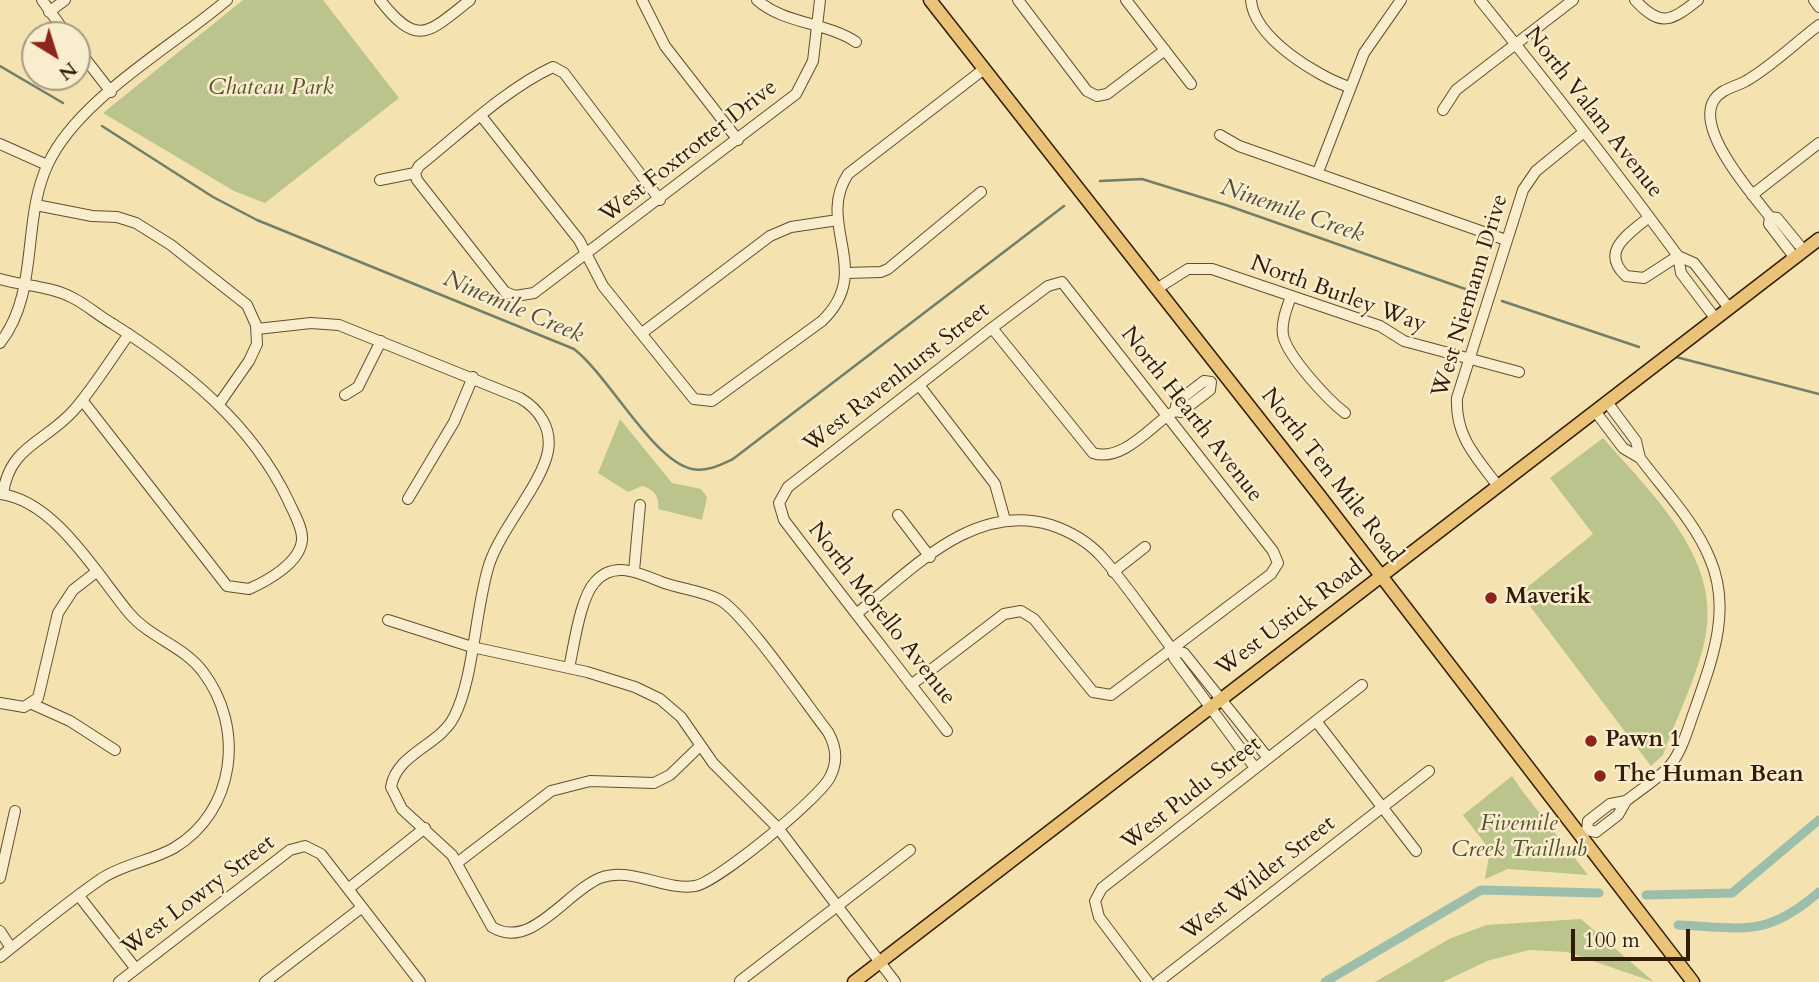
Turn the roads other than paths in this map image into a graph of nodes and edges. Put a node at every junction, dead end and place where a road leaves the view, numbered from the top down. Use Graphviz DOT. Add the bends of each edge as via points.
graph roads {
  1 [pos="42,0"];
  2 [pos="65,0"];
  3 [pos="227,0"];
  4 [pos="380,0"];
  5 [pos="470,0"];
  6 [pos="642,0"];
  7 [pos="757,0"];
  8 [pos="820,0"];
  9 [pos="1018,0"];
  10 [pos="1126,0"];
  11 [pos="1251,0"];
  12 [pos="1401,0"];
  13 [pos="1480,0"];
  14 [pos="1573,0"];
  15 [pos="1635,0"];
  16 [pos="1698,0"];
  17 [pos="1814,0"];
  18 [pos="931,1"];
  19 [pos="1819,7"];
  20 [pos="49,12"];
  21 [pos="56,21"];
  22 [pos="815,24"];
  23 [pos="1819,25"];
  24 [pos="856,42"];
  25 [pos="1516,44"];
  26 [pos="1165,50"];
  27 [pos="91,66"];
  28 [pos="984,69"];
  29 [pos="1191,84"];
  30 [pos="1349,87"];
  31 [pos="111,92"];
  32 [pos="1443,110"];
  33 [pos="482,117"];
  34 [pos="1584,132"];
  35 [pos="1220,135"];
  36 [pos="738,140"];
  37 [pos="0,144"];
  38 [pos="1819,144"];
  39 [pos="47,165"];
  40 [pos="1318,172"];
  41 [pos="415,173"];
  42 [pos="380,180"];
  43 [pos="981,192"];
  44 [pos="1752,195"];
  45 [pos="660,200"];
  46 [pos="36,205"];
  47 [pos="1649,217"];
  48 [pos="838,220"];
  49 [pos="1819,239"];
  50 [pos="1506,240"];
  51 [pos="588,254"];
  52 [pos="1799,254"];
  53 [pos="1678,256"];
  54 [pos="846,273"];
  55 [pos="0,279"];
  56 [pos="1062,282"];
  57 [pos="25,285"];
  58 [pos="1158,288"];
  59 [pos="1291,296"];
  60 [pos="1728,308"];
  61 [pos="1715,318"];
  62 [pos="992,328"];
  63 [pos="257,330"];
  64 [pos="642,333"];
  65 [pos="129,334"];
  66 [pos="382,341"];
  67 [pos="0,343"];
  68 [pos="1469,360"];
  69 [pos="1223,372"];
  70 [pos="1519,372"];
  71 [pos="473,377"];
  72 [pos="919,385"];
  73 [pos="345,395"];
  74 [pos="82,400"];
  75 [pos="1607,402"];
  76 [pos="219,404"];
  77 [pos="1595,411"];
  78 [pos="1171,413"];
  79 [pos="1345,413"];
  80 [pos="1640,458"];
  81 [pos="1497,486"];
  82 [pos="1,494"];
  83 [pos="408,499"];
  84 [pos="640,505"];
  85 [pos="898,515"];
  86 [pos="784,520"];
  87 [pos="1004,520"];
  88 [pos="1145,547"];
  89 [pos="930,557"];
  90 [pos="634,571"];
  91 [pos="95,572"];
  92 [pos="1113,572"];
  93 [pos="1381,576"];
  94 [pos="856,614"];
  95 [pos="388,620"];
  96 [pos="472,647"];
  97 [pos="1172,650"];
  98 [pos="569,668"];
  99 [pos="911,685"];
  100 [pos="1362,685"];
  101 [pos="1221,698"];
  102 [pos="0,703"];
  103 [pos="32,704"];
  104 [pos="1210,707"];
  105 [pos="1316,721"];
  106 [pos="947,732"];
  107 [pos="700,746"];
  108 [pos="115,750"];
  109 [pos="1268,758"];
  110 [pos="1255,768"];
  111 [pos="1429,771"];
  112 [pos="1384,808"];
  113 [pos="15,811"];
  114 [pos="425,828"];
  115 [pos="778,828"];
  116 [pos="1583,833"];
  117 [pos="910,850"];
  118 [pos="1416,851"];
  119 [pos="457,863"];
  120 [pos="0,878"];
  121 [pos="348,889"];
  122 [pos="79,896"];
  123 [pos="836,906"];
  124 [pos="361,908"];
  125 [pos="0,931"];
  126 [pos="11,948"];
  127 [pos="0,957"];
  128 [pos="880,962"];
  129 [pos="136,969"];
  130 [pos="417,981"];
  131 [pos="740,981"];
  132 [pos="118,982"];
  133 [pos="265,982"];
  134 [pos="854,982"];
  135 [pos="895,982"];
  136 [pos="1148,982"];
  137 [pos="1158,982"];
  138 [pos="1693,982"];
  1 -- 20 [label="street"];
  2 -- 20 [label="street"];
  3 -- 31 [label="street"];
  4 -- 5 [label="street" via="404,27 421,31 438,25"];
  6 -- 36 [label="street" via="665,46"];
  7 -- 22 [label="street" via="784,15"];
  8 -- 22 [label="street, West Foxtrotter Drive"];
  9 -- 26 [label="street" via="1087,91 1097,96 1107,94"];
  10 -- 26 [label="street"];
  11 -- 30 [label="street" via="1256,15 1286,51 1316,74"];
  12 -- 30 [label="street" via="1373,36"];
  13 -- 25 [label="street, North Valam Avenue"];
  14 -- 25 [label="street"];
  15 -- 16 [label="street" via="1651,16 1669,19"];
  17 -- 19 [label="street"];
  18 -- 28 [label="main road, North Ten Mile Road"];
  20 -- 21 [label="street"];
  22 -- 24 [label="street"];
  22 -- 36 [label="street, West Foxtrotter Drive" via="813,61 802,86"];
  23 -- 44 [label="street" via="1714,99 1711,120 1722,153"];
  25 -- 32 [label="street" via="1456,90"];
  25 -- 34 [label="street, North Valam Avenue"];
  26 -- 29 [label="street"];
  27 -- 31 [label="street"];
  28 -- 48 [label="street" via="855,166 840,190"];
  28 -- 58 [label="main road, North Ten Mile Road"];
  30 -- 40 [label="street"];
  31 -- 39 [label="street" via="74,124"];
  33 -- 41 [label="street"];
  33 -- 45 [label="street" via="553,67 564,73"];
  33 -- 51 [label="street"];
  34 -- 47 [label="street, North Valam Avenue"];
  34 -- 50 [label="street, West Niemann Drive" via="1529,180"];
  35 -- 40 [label="street" via="1239,146"];
  36 -- 45 [label="street, West Foxtrotter Drive"];
  37 -- 39 [label="street"];
  38 -- 44 [label="street"];
  39 -- 46 [label="street"];
  40 -- 50 [label="street"];
  41 -- 42 [label="street"];
  41 -- 51 [label="street, West Foxtrotter Drive" via="505,292 534,293"];
  43 -- 54 [label="street" via="888,269"];
  44 -- 52 [label="street" via="1770,217 1777,218"];
  45 -- 51 [label="street, West Foxtrotter Drive"];
  46 -- 57 [label="street"];
  46 -- 63 [label="street" via="117,217 146,229 247,306"];
  47 -- 53 [label="street, North Valam Avenue"];
  47 -- 53 [label="street, North Valam Avenue" via="1619,242 1614,260 1619,269 1626,276 1644,278"];
  48 -- 54 [label="street"];
  48 -- 64 [label="street" via="791,227 770,236"];
  49 -- 52 [label="main road, West Ustick Road"];
  50 -- 68 [label="street, West Niemann Drive"];
  51 -- 64 [label="street" via="603,286"];
  52 -- 60 [label="main road, West Ustick Road"];
  53 -- 60 [label="street, North Valam Avenue" via="1694,263"];
  53 -- 61 [label="street, North Valam Avenue" via="1681,273"];
  54 -- 64 [label="street" via="829,314 712,401 694,399"];
  55 -- 57 [label="street"];
  56 -- 62 [label="street, West Ravenhurst Street" via="1048,286"];
  56 -- 78 [label="street, North Hearth Avenue"];
  57 -- 65 [label="street" via="71,297"];
  57 -- 67 [label="street" via="16,317"];
  58 -- 59 [label="street, North Burley Way" via="1177,274 1200,267"];
  58 -- 69 [label="main road, North Ten Mile Road"];
  59 -- 68 [label="street, North Burley Way" via="1380,326 1404,341"];
  59 -- 79 [label="street" via="1284,340 1330,402"];
  60 -- 61 [label="main road, West Ustick Road"];
  61 -- 75 [label="main road, West Ustick Road"];
  62 -- 72 [label="street, West Ravenhurst Street"];
  62 -- 78 [label="street" via="1093,453 1104,457 1116,453"];
  63 -- 66 [label="street" via="330,323"];
  63 -- 76 [label="street" via="254,352"];
  65 -- 74 [label="street"];
  65 -- 76 [label="street"];
  66 -- 71 [label="street"];
  66 -- 73 [label="street" via="358,387"];
  68 -- 70 [label="street, North Burley Way"];
  68 -- 81 [label="street, West Niemann Drive" via="1457,398 1459,430"];
  69 -- 78 [label="street" via="1211,382 1203,381 1177,402"];
  69 -- 93 [label="main road, North Ten Mile Road"];
  71 -- 83 [label="street" via="454,422"];
  71 -- 96 [label="street" via="535,409 549,442 542,468 492,557"];
  72 -- 86 [label="street, West Ravenhurst Street" via="788,487 779,503"];
  72 -- 87 [label="street" via="995,484"];
  74 -- 76 [label="street" via="220,580 238,590 259,584 290,562 302,540 275,476"];
  74 -- 82 [label="street" via="13,461"];
  75 -- 77 [label="main road, West Ustick Road"];
  75 -- 80 [label="street" via="1636,441"];
  77 -- 80 [label="street" via="1623,448"];
  77 -- 81 [label="main road, West Ustick Road"];
  78 -- 97 [label="street, North Hearth Avenue" via="1278,564"];
  80 -- 116 [label="street" via="1693,527 1714,571 1720,607 1715,653 1679,752 1669,766 1626,801 1618,815 1596,832"];
  81 -- 93 [label="main road, West Ustick Road"];
  82 -- 91 [label="street" via="44,512"];
  84 -- 90 [label="street"];
  85 -- 89 [label="street"];
  86 -- 94 [label="street, North Morello Avenue"];
  87 -- 89 [label="street" via="962,534"];
  87 -- 92 [label="street" via="1037,522 1072,534 1095,550"];
  88 -- 92 [label="street"];
  89 -- 94 [label="street"];
  90 -- 98 [label="street" via="613,570 590,587"];
  90 -- 115 [label="street" via="728,606 828,732 836,758 831,776"];
  91 -- 103 [label="street" via="62,605 42,691"];
  91 -- 122 [label="street" via="144,630 202,670 226,717 230,761 215,806 199,828 176,847 103,877"];
  92 -- 97 [label="street"];
  93 -- 101 [label="main road, West Ustick Road"];
  93 -- 116 [label="main road, North Ten Mile Road"];
  94 -- 99 [label="street, North Morello Avenue"];
  95 -- 96 [label="street"];
  96 -- 98 [label="street"];
  96 -- 114 [label="street" via="453,719 438,738 404,762 393,778 396,801"];
  97 -- 99 [label="street" via="1111,695 1093,692 1034,619 1021,611 1004,614"];
  97 -- 101 [label="street" via="1184,653"];
  97 -- 104 [label="street"];
  98 -- 107 [label="street" via="652,694 681,717"];
  99 -- 106 [label="street, North Morello Avenue"];
  100 -- 105 [label="street, West Pudu Street"];
  101 -- 104 [label="main road, West Ustick Road"];
  101 -- 109 [label="street"];
  102 -- 103 [label="street"];
  103 -- 108 [label="street" via="70,721"];
  104 -- 110 [label="street"];
  104 -- 128 [label="main road, West Ustick Road"];
  105 -- 109 [label="street, West Pudu Street"];
  105 -- 112 [label="street"];
  107 -- 115 [label="street"];
  107 -- 119 [label="street" via="670,775 654,783 590,781 551,791"];
  109 -- 110 [label="street, West Pudu Street"];
  110 -- 136 [label="street, West Pudu Street" via="1102,888 1095,901 1098,917"];
  111 -- 112 [label="street, West Wilder Street"];
  112 -- 118 [label="street"];
  112 -- 137 [label="street, West Wilder Street"];
  113 -- 120 [label="street"];
  114 -- 119 [label="street"];
  114 -- 121 [label="street"];
  115 -- 119 [label="street" via="711,880 678,887 625,876 603,877 531,928 513,934 501,933 485,919"];
  115 -- 123 [label="street"];
  116 -- 138 [label="main road, North Ten Mile Road"];
  117 -- 123 [label="street"];
  121 -- 124 [label="street"];
  121 -- 129 [label="street, West Lowry Street" via="321,854 305,846 290,850"];
  122 -- 126 [label="street"];
  122 -- 129 [label="street"];
  123 -- 128 [label="street"];
  123 -- 131 [label="street"];
  124 -- 130 [label="street"];
  124 -- 133 [label="street"];
  125 -- 126 [label="street"];
  126 -- 127 [label="street"];
  128 -- 134 [label="main road, West Ustick Road"];
  128 -- 135 [label="street"];
  129 -- 132 [label="street, West Lowry Street"];
}
